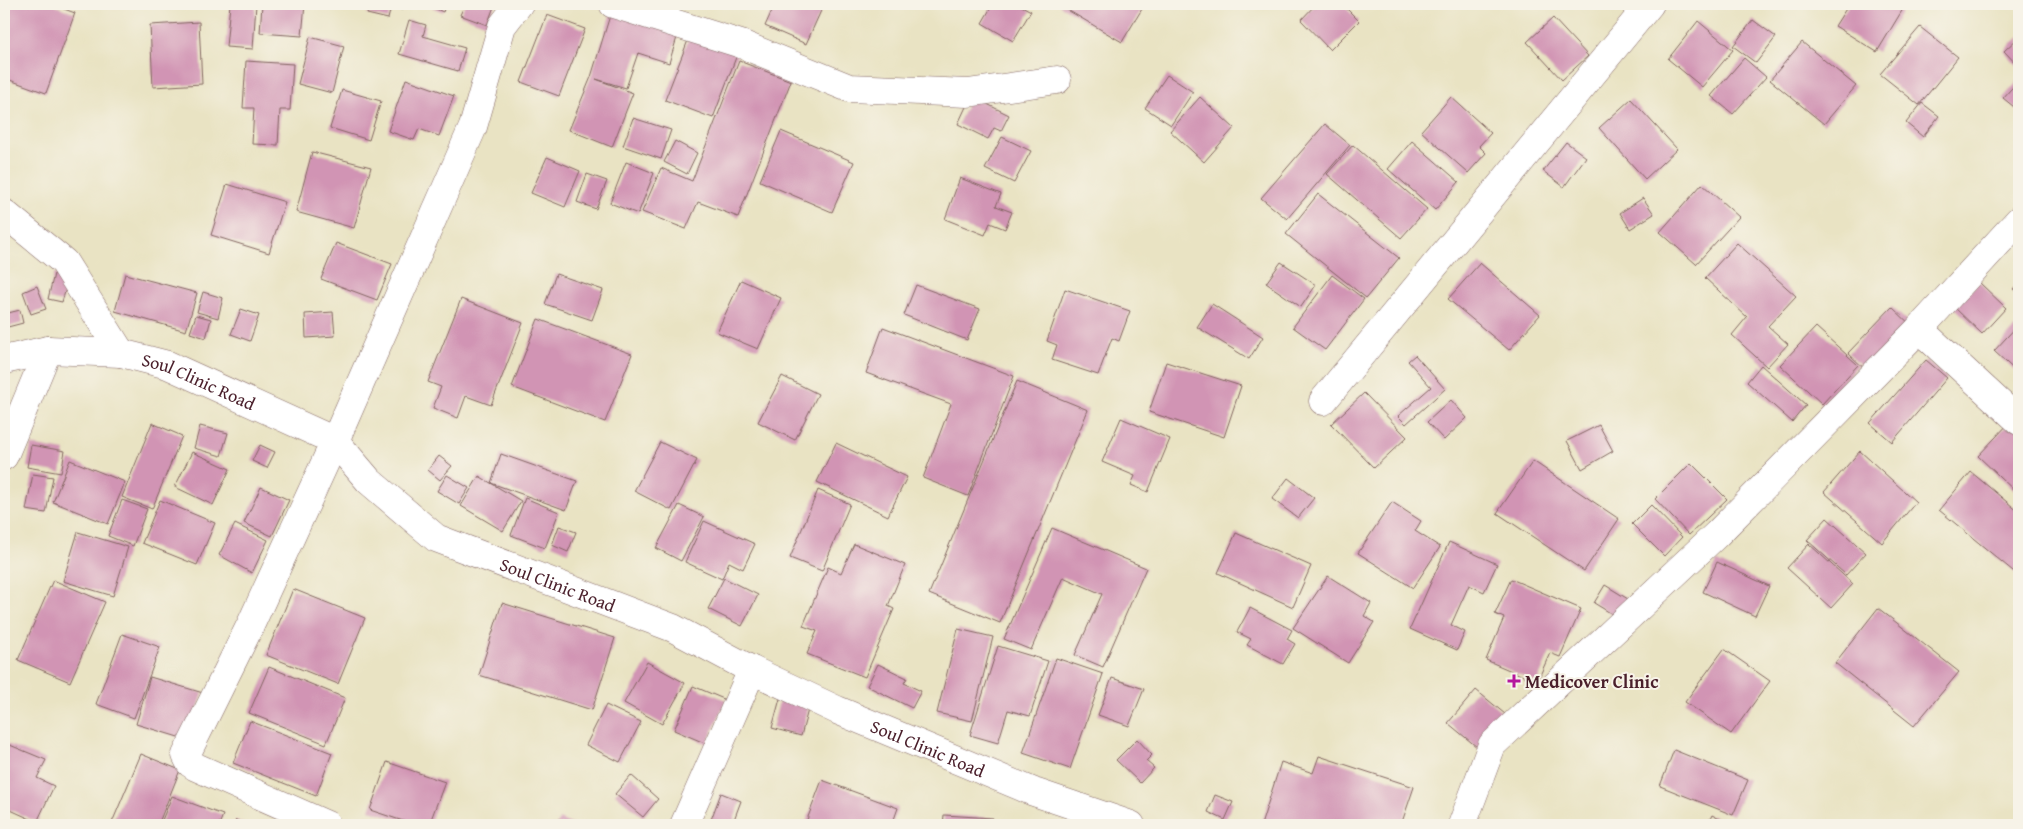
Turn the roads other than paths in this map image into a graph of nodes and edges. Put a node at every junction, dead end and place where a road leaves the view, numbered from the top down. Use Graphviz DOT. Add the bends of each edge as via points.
graph roads {
  1 [pos="519,4"];
  2 [pos="613,4"];
  3 [pos="1650,4"];
  4 [pos="1057,80"];
  5 [pos="4,213"];
  6 [pos="2019,220"];
  7 [pos="1919,329"];
  8 [pos="48,350"];
  9 [pos="121,353"];
  10 [pos="4,360"];
  11 [pos="1323,401"];
  12 [pos="2019,421"];
  13 [pos="336,441"];
  14 [pos="4,456"];
  15 [pos="752,670"];
  16 [pos="327,825"];
  17 [pos="684,825"];
  18 [pos="1131,825"];
  19 [pos="1462,825"];
  1 -- 13 [label="street" via="502,26 473,127"];
  2 -- 4 [label="street" via="741,44 849,88 968,93"];
  3 -- 11 [label="street"];
  5 -- 9 [label="street" via="64,262"];
  6 -- 7 [label="street"];
  7 -- 12 [label="street"];
  7 -- 19 [label="street" via="1717,534 1492,745"];
  8 -- 9 [label="street, Soul Clinic Road"];
  8 -- 10 [label="street, Soul Clinic Road"];
  8 -- 14 [label="street"];
  9 -- 13 [label="street, Soul Clinic Road" via="168,365"];
  13 -- 15 [label="street, Soul Clinic Road" via="369,481 436,538 673,628"];
  13 -- 16 [label="street" via="186,755 196,767"];
  15 -- 17 [label="street"];
  15 -- 18 [label="street, Soul Clinic Road" via="837,710 1025,788"];
}
